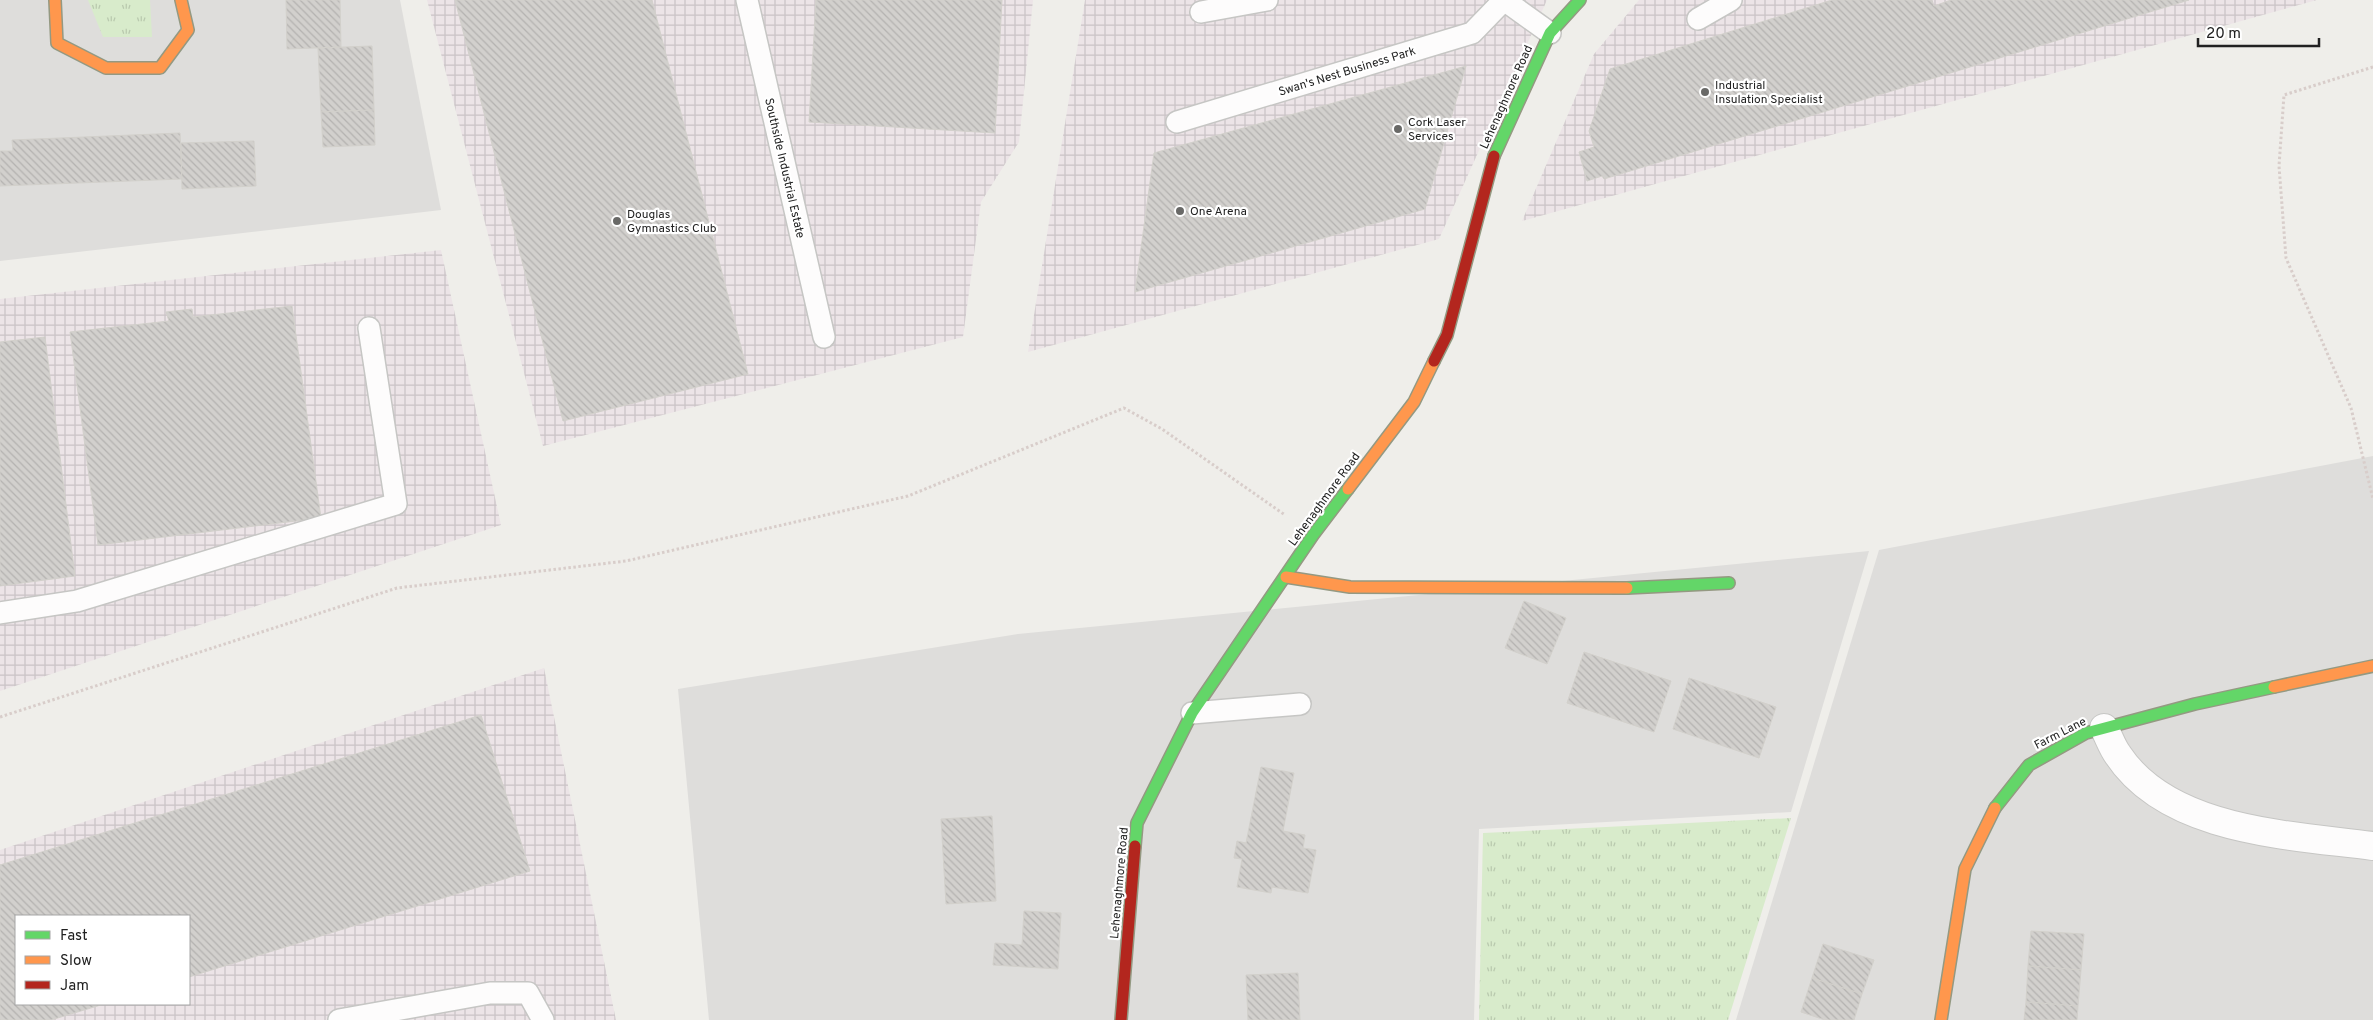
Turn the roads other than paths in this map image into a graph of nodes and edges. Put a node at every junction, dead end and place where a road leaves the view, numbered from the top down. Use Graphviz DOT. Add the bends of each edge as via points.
graph roads {
  1 [pos="55,0"];
  2 [pos="181,0"];
  3 [pos="747,0"];
  4 [pos="1268,0"];
  5 [pos="1504,0"];
  6 [pos="1580,0"];
  7 [pos="1731,0"];
  8 [pos="1201,12"];
  9 [pos="1698,18"];
  10 [pos="1550,33"];
  11 [pos="1177,122"];
  12 [pos="369,328"];
  13 [pos="824,337"];
  14 [pos="1286,577"];
  15 [pos="1729,583"];
  16 [pos="0,613"];
  17 [pos="2373,666"];
  18 [pos="1300,704"];
  19 [pos="1192,713"];
  20 [pos="2104,728"];
  21 [pos="2373,846"];
  22 [pos="339,1020"];
  23 [pos="543,1020"];
  24 [pos="1121,1020"];
  25 [pos="1941,1020"];
  1 -- 2 [label="street" via="57,43 106,68 160,68 188,30"];
  3 -- 13 [label="lane, Southside Industrial Estate"];
  4 -- 8 [label="lane"];
  5 -- 10 [label="lane, Swan's Nest Business Park"];
  5 -- 11 [label="lane, Swan's Nest Business Park" via="1472,33"];
  6 -- 10 [label="street, Lehenaghmore Road"];
  7 -- 9 [label="lane"];
  10 -- 14 [label="street, Lehenaghmore Road" via="1496,148 1447,335 1414,402 1313,535"];
  12 -- 16 [label="lane" via="396,504 77,601"];
  14 -- 15 [label="street" via="1350,587 1600,589"];
  14 -- 19 [label="street, Lehenaghmore Road"];
  17 -- 20 [label="street, Farm Lane" via="2195,704"];
  18 -- 19 [label="lane"];
  19 -- 24 [label="street, Lehenaghmore Road" via="1137,823"];
  20 -- 21 [label="street" via="2118,756 2142,783 2187,811 2244,829"];
  20 -- 25 [label="street, Farm Lane" via="2086,733 2029,765 1993,811 1965,869"];
  22 -- 23 [label="lane" via="490,993 528,993"];
}
